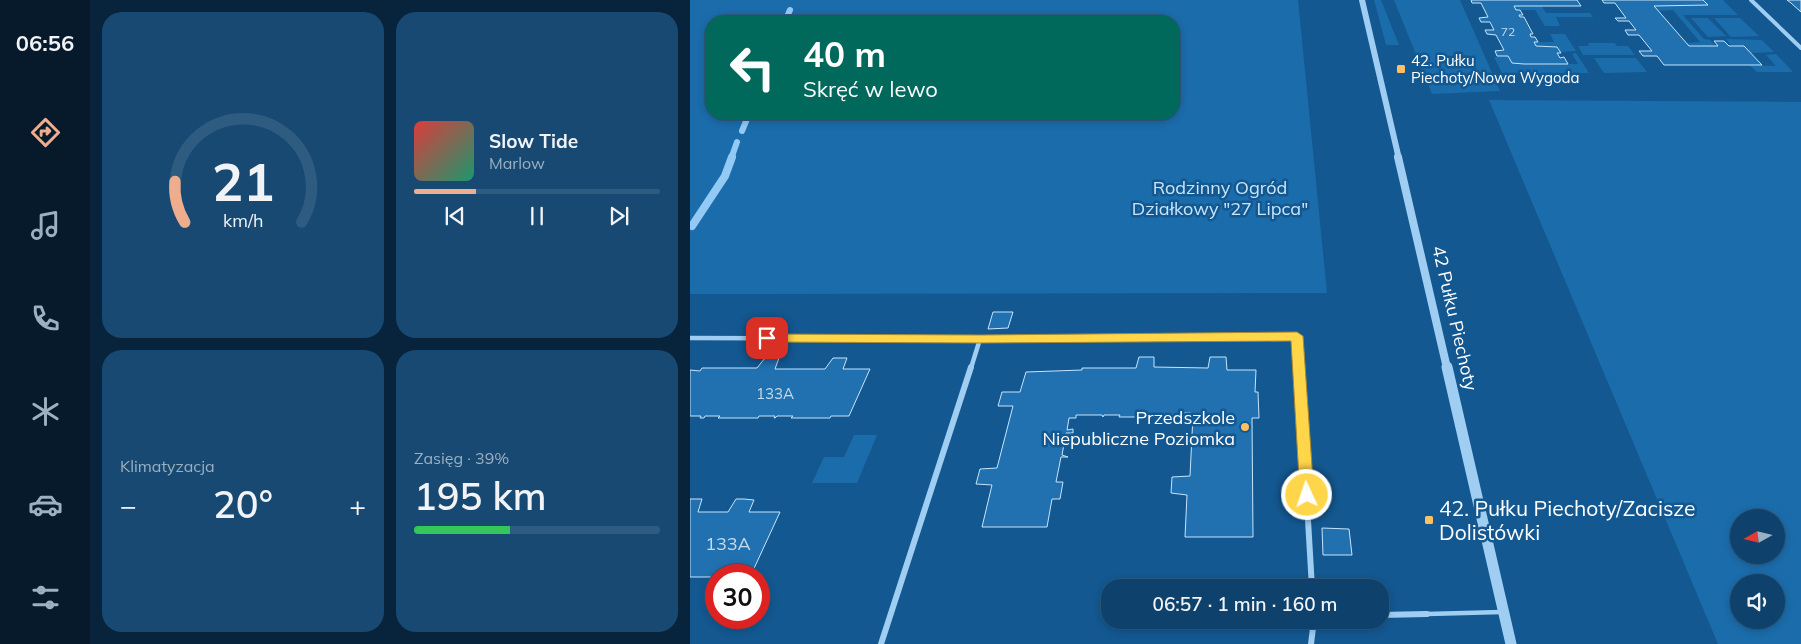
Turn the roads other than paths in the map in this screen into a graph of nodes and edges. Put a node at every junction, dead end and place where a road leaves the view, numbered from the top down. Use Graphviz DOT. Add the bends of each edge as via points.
graph roads {
  1 [pos="1362,0"];
  2 [pos="1751,0"];
  3 [pos="1801,48"];
  4 [pos="690,338"];
  5 [pos="980,339"];
  6 [pos="1311,579"];
  7 [pos="1504,612"];
  8 [pos="1427,614"];
  9 [pos="1389,615"];
  10 [pos="1313,629"];
  11 [pos="881,644"];
  12 [pos="1311,644"];
  13 [pos="1511,644"];
  1 -- 7 [label="street, 42 Pułku Piechoty"];
  2 -- 3 [label="street"];
  4 -- 5 [label="street"];
  5 -- 6 [label="street" via="1297,336"];
  5 -- 11 [label="street"];
  7 -- 8 [label="lane"];
  7 -- 13 [label="street, 42 Pułku Piechoty"];
  8 -- 9 [label="street"];
  10 -- 12 [label="street"];
}
